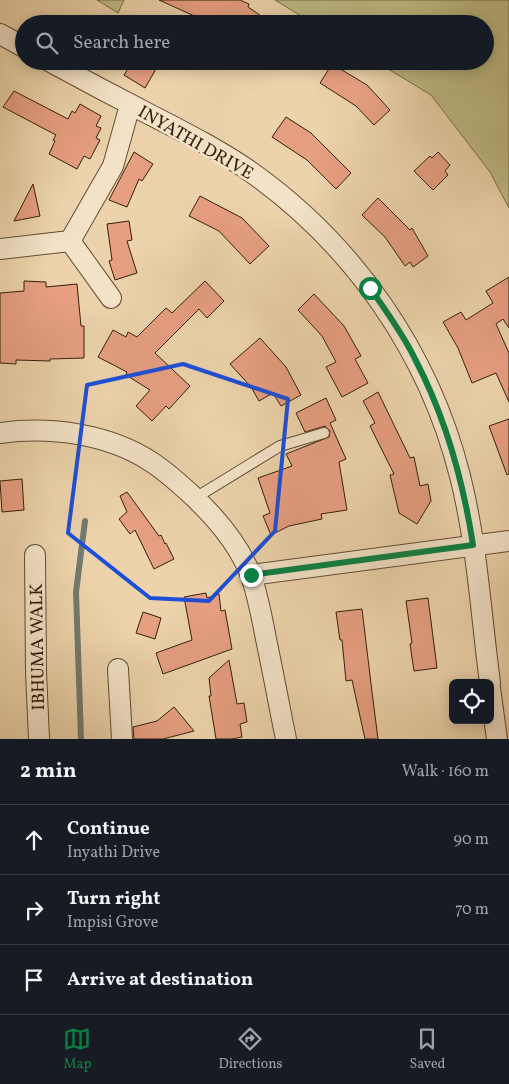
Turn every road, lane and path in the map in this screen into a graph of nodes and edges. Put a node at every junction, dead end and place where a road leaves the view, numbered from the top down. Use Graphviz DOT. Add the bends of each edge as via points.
graph roads {
  1 [pos="0,34"];
  2 [pos="15,42"];
  3 [pos="66,70"];
  4 [pos="130,104"];
  5 [pos="70,241"];
  6 [pos="0,249"];
  7 [pos="111,298"];
  8 [pos="324,432"];
  9 [pos="0,433"];
  10 [pos="195,498"];
  11 [pos="509,541"];
  12 [pos="473,545"];
  13 [pos="35,555"];
  14 [pos="251,575"];
  15 [pos="118,669"];
  16 [pos="490,679"];
  17 [pos="494,717"];
  18 [pos="39,739"];
  19 [pos="122,739"];
  20 [pos="286,739"];
  21 [pos="497,739"];
  1 -- 2 [label="street"];
  3 -- 4 [label="street, INYATHI DRIVE"];
  4 -- 5 [label="street" via="113,166"];
  4 -- 12 [label="street, INYATHI DRIVE" via="215,149 284,197 315,224 370,288 407,344 433,397 460,476"];
  5 -- 6 [label="street"];
  5 -- 7 [label="street"];
  8 -- 10 [label="lane" via="280,446"];
  9 -- 10 [label="street" via="42,431 68,434 127,449 153,463"];
  10 -- 14 [label="street" via="230,537"];
  11 -- 12 [label="street"];
  12 -- 14 [label="street"];
  12 -- 16 [label="street, INYATHI DRIVE"];
  13 -- 18 [label="street, IBHUMA WALK"];
  14 -- 20 [label="street"];
  15 -- 19 [label="street"];
  17 -- 21 [label="street"];
}
